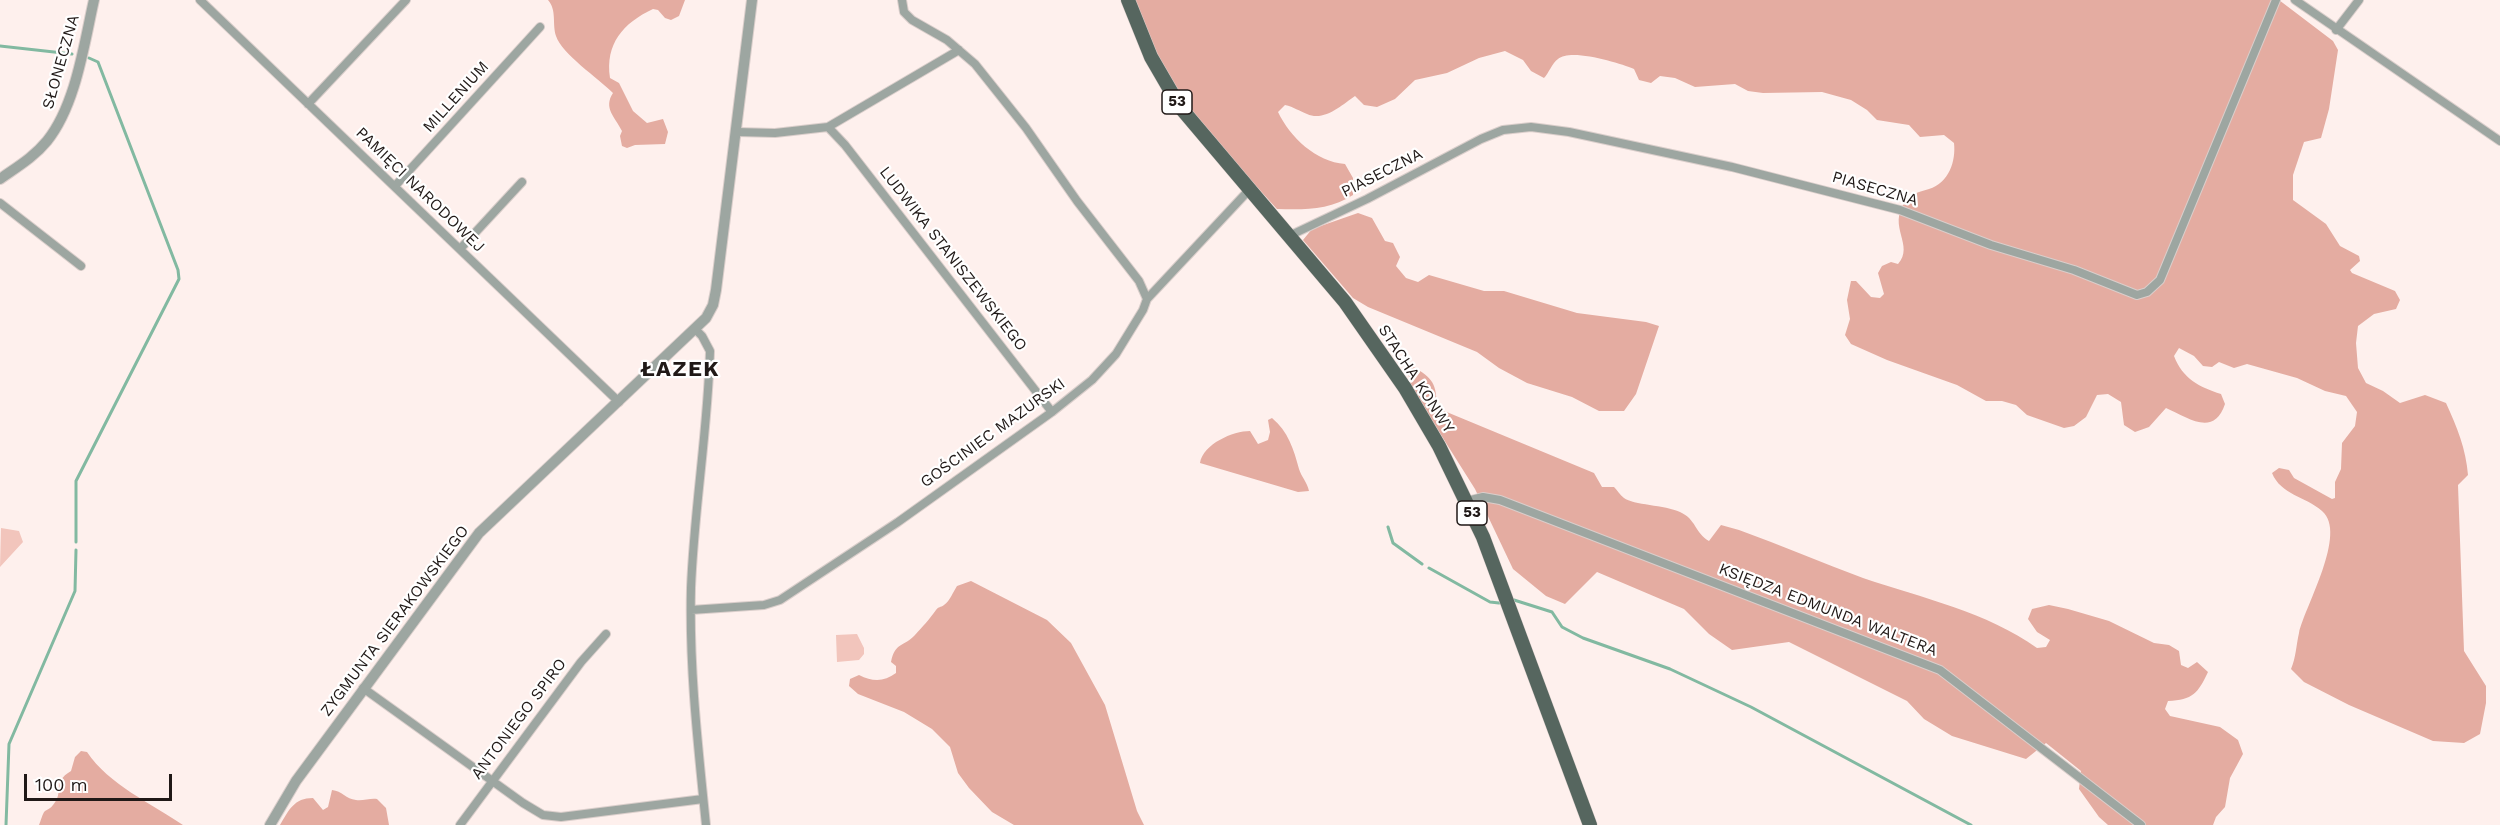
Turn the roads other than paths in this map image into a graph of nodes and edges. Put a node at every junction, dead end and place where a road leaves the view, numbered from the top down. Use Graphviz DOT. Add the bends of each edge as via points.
graph roads {
  1 [pos="94,0"];
  2 [pos="200,0"];
  3 [pos="406,0"];
  4 [pos="752,0"];
  5 [pos="902,0"];
  6 [pos="1128,0"];
  7 [pos="2276,0"];
  8 [pos="2295,0"];
  9 [pos="2359,0"];
  10 [pos="540,27"];
  11 [pos="2336,30"];
  12 [pos="958,50"];
  13 [pos="309,104"];
  14 [pos="828,127"];
  15 [pos="737,132"];
  16 [pos="2500,141"];
  17 [pos="0,179"];
  18 [pos="522,182"];
  19 [pos="395,186"];
  20 [pos="1250,189"];
  21 [pos="0,203"];
  22 [pos="1291,235"];
  23 [pos="460,249"];
  24 [pos="81,266"];
  25 [pos="1147,299"];
  26 [pos="696,330"];
  27 [pos="619,402"];
  28 [pos="1052,412"];
  29 [pos="1467,501"];
  30 [pos="691,610"];
  31 [pos="606,634"];
  32 [pos="363,688"];
  33 [pos="491,780"];
  34 [pos="703,799"];
  35 [pos="270,825"];
  36 [pos="460,825"];
  37 [pos="706,825"];
  38 [pos="1590,825"];
  39 [pos="2140,825"];
  1 -- 17 [label="street, SŁONECZNA" via="64,114 42,146"];
  2 -- 13 [label="street, PAMIĘCI NARODOWEJ"];
  3 -- 13 [label="street"];
  4 -- 15 [label="street, ZYGMUNTA SIERAKOWSKIEGO"];
  5 -- 12 [label="street" via="904,12 912,20"];
  6 -- 20 [label="main road, STACHA KONWY / 53" via="1165,84 1202,135"];
  7 -- 22 [label="street, PIASECZNA" via="2160,280 2138,295 1900,210 1732,168 1531,127 1503,130 1481,139"];
  8 -- 11 [label="street"];
  9 -- 11 [label="street"];
  10 -- 19 [label="street, MILLENIUM"];
  11 -- 16 [label="street"];
  12 -- 14 [label="street"];
  12 -- 25 [label="street" via="975,64 1026,128 1139,281"];
  13 -- 19 [label="street, PAMIĘCI NARODOWEJ"];
  14 -- 15 [label="street" via="775,133"];
  14 -- 28 [label="street, LUDWIKA STANISZEWSKIEGO" via="846,145"];
  15 -- 26 [label="street, ZYGMUNTA SIERAKOWSKIEGO" via="716,290 709,311"];
  18 -- 23 [label="street"];
  19 -- 23 [label="street, PAMIĘCI NARODOWEJ"];
  20 -- 22 [label="main road, STACHA KONWY / 53"];
  20 -- 25 [label="street, GOŚCINIEC MAZURSKI"];
  21 -- 24 [label="street"];
  22 -- 29 [label="main road, STACHA KONWY / 53" via="1384,356 1431,431"];
  23 -- 27 [label="street, PAMIĘCI NARODOWEJ"];
  25 -- 28 [label="street, GOŚCINIEC MAZURSKI" via="1110,362"];
  26 -- 27 [label="street, ZYGMUNTA SIERAKOWSKIEGO"];
  26 -- 30 [label="street" via="710,351"];
  27 -- 32 [label="street, ZYGMUNTA SIERAKOWSKIEGO" via="479,533"];
  28 -- 30 [label="street, GOŚCINIEC MAZURSKI" via="789,596 764,605"];
  29 -- 38 [label="main road, STACHA KONWY / 53"];
  29 -- 39 [label="street, KSIĘDZA EDMUNDA WALTERA" via="1483,497 1500,500 1940,670"];
  30 -- 34 [label="street" via="693,695"];
  31 -- 33 [label="street, ANTONIEGO SPIRO"];
  32 -- 33 [label="street"];
  32 -- 35 [label="street, ZYGMUNTA SIERAKOWSKIEGO" via="296,781"];
  33 -- 34 [label="street" via="531,809 551,816"];
  33 -- 36 [label="street, ANTONIEGO SPIRO"];
  34 -- 37 [label="street"];
}
